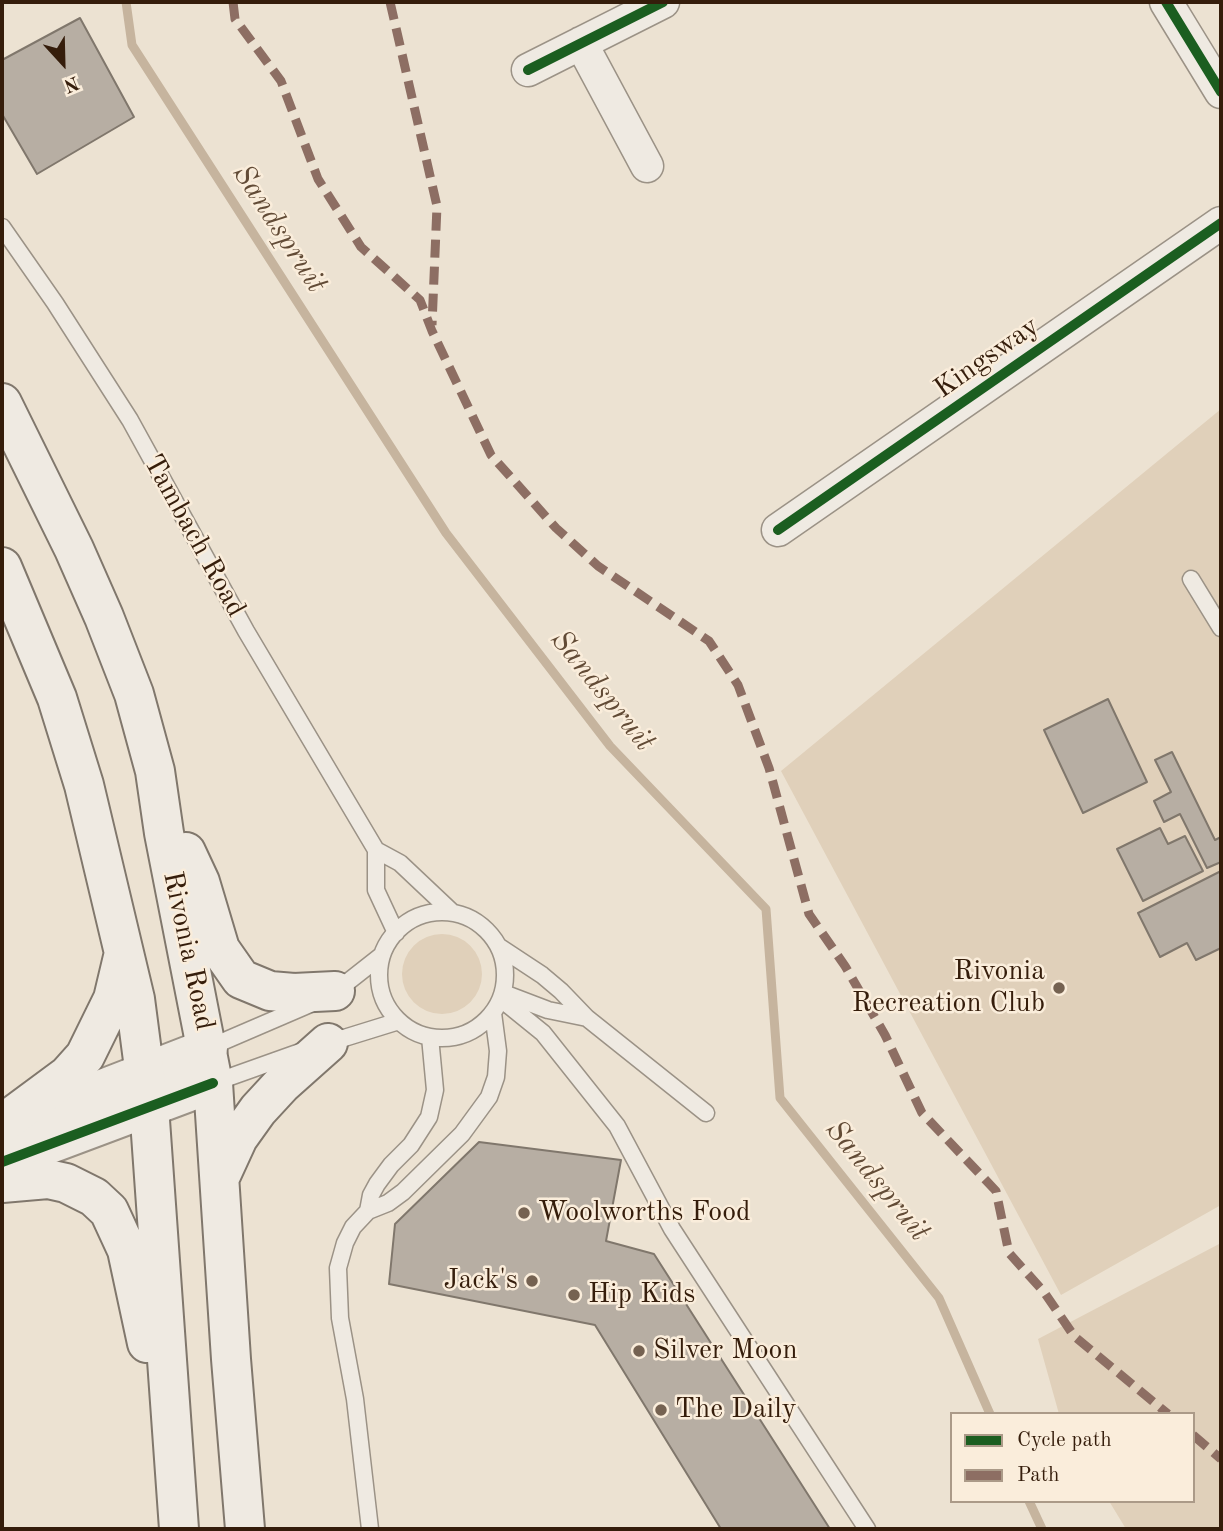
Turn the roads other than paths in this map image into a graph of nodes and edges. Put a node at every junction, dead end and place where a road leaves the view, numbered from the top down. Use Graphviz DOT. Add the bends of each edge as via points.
graph roads {
  1 [pos="663,2"];
  2 [pos="1166,2"];
  3 [pos="581,43"];
  4 [pos="528,70"];
  5 [pos="1221,92"];
  6 [pos="647,166"];
  7 [pos="1221,223"];
  8 [pos="2,227"];
  9 [pos="2,403"];
  10 [pos="778,530"];
  11 [pos="2,567"];
  12 [pos="1191,579"];
  13 [pos="1221,628"];
  14 [pos="164,833"];
  15 [pos="376,850"];
  16 [pos="453,913"];
  17 [pos="396,933"];
  18 [pos="498,946"];
  19 [pos="125,951"];
  20 [pos="382,955"];
  21 [pos="335,991"];
  22 [pos="499,1001"];
  23 [pos="587,1018"];
  24 [pos="399,1021"];
  25 [pos="430,1037"];
  26 [pos="328,1043"];
  27 [pos="211,1066"];
  28 [pos="147,1090"];
  29 [pos="706,1113"];
  30 [pos="2,1126"];
  31 [pos="2,1162"];
  32 [pos="220,1177"];
  33 [pos="2,1183"];
  34 [pos="368,1211"];
  35 [pos="179,1511"];
  36 [pos="245,1529"];
  37 [pos="370,1529"];
  38 [pos="867,1529"];
  1 -- 3 [label="street"];
  2 -- 5 [label="street"];
  3 -- 4 [label="street"];
  3 -- 6 [label="street"];
  7 -- 10 [label="street, Kingsway"];
  8 -- 15 [label="lane, Tambach Road" via="130,419 246,631"];
  9 -- 14 [label="main road, Rivonia Road" via="75,548 134,694 155,771"];
  11 -- 19 [label="main road" via="57,698"];
  12 -- 13 [label="lane"];
  14 -- 21 [label="main road" via="183,845 220,949 242,979 270,991"];
  14 -- 27 [label="main road, Rivonia Road"];
  15 -- 16 [label="lane, Tambach Road" via="400,863"];
  15 -- 17 [label="lane" via="376,890"];
  16 -- 17 [label="lane" via="421,916"];
  16 -- 18 [label="lane, Tambach Road" via="480,924"];
  17 -- 20 [label="lane"];
  18 -- 22 [label="lane" via="505,983"];
  18 -- 23 [label="lane, Tambach Road" via="542,975"];
  19 -- 28 [label="main road"];
  19 -- 30 [label="main road" via="113,999 85,1056"];
  20 -- 21 [label="lane"];
  20 -- 24 [label="lane" via="381,990"];
  21 -- 27 [label="lane"];
  22 -- 23 [label="lane"];
  22 -- 25 [label="lane" via="471,1031"];
  22 -- 34 [label="lane" via="496,1077 483,1106 462,1135 403,1192"];
  22 -- 38 [label="lane" via="542,1033 617,1126 672,1228"];
  23 -- 29 [label="lane, Tambach Road"];
  24 -- 25 [label="lane"];
  24 -- 26 [label="lane"];
  25 -- 34 [label="lane" via="435,1090 429,1117 377,1184"];
  26 -- 27 [label="lane"];
  26 -- 32 [label="main road" via="258,1110 238,1138"];
  27 -- 28 [label="main road"];
  27 -- 32 [label="main road, Rivonia Road"];
  28 -- 30 [label="main road"];
  28 -- 31 [label="main road"];
  28 -- 35 [label="main road"];
  32 -- 36 [label="main road, Rivonia Road"];
  33 -- 35 [label="main road" via="48,1179 66,1183 94,1197 120,1229"];
  34 -- 37 [label="lane" via="345,1243 337,1293"];
}
